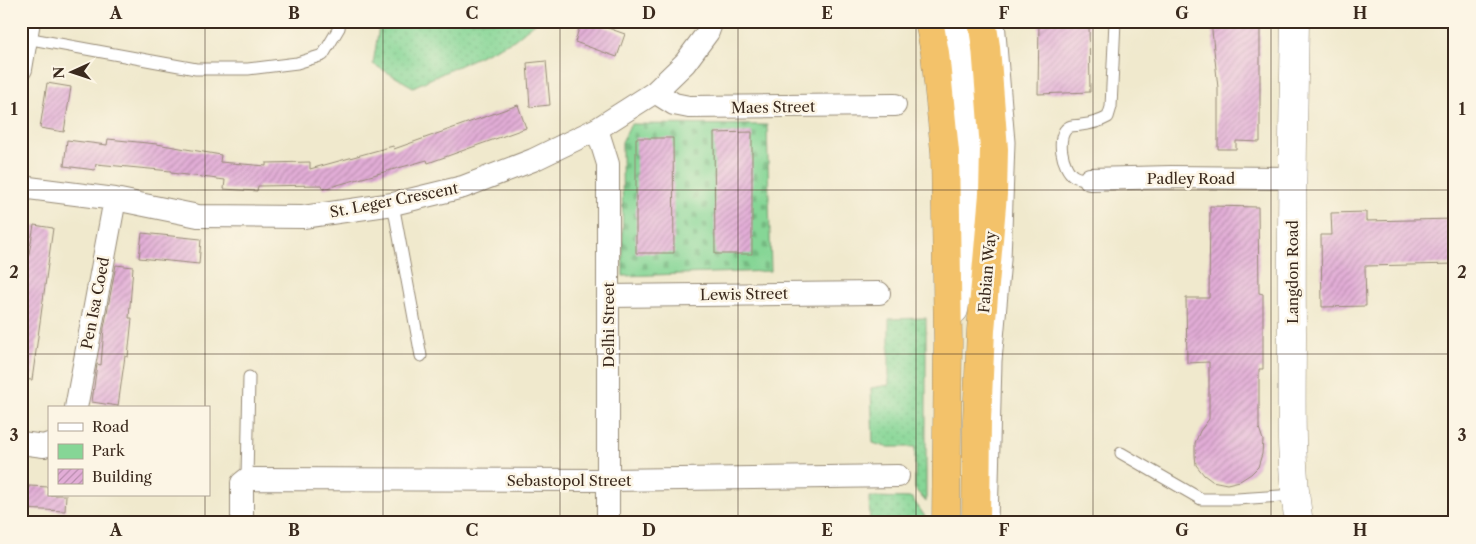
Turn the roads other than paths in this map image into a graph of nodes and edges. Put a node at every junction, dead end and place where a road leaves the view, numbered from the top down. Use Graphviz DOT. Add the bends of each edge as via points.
graph roads {
  1 [pos="340,21"];
  2 [pos="712,21"];
  3 [pos="929,21"];
  4 [pos="955,21"];
  5 [pos="982,21"];
  6 [pos="999,21"];
  7 [pos="1115,21"];
  8 [pos="1295,21"];
  9 [pos="28,30"];
  10 [pos="21,69"];
  11 [pos="655,92"];
  12 [pos="895,105"];
  13 [pos="597,129"];
  14 [pos="1292,178"];
  15 [pos="1090,179"];
  16 [pos="21,187"];
  17 [pos="115,199"];
  18 [pos="393,204"];
  19 [pos="879,293"];
  20 [pos="608,296"];
  21 [pos="948,343"];
  22 [pos="421,356"];
  23 [pos="249,377"];
  24 [pos="76,406"];
  25 [pos="21,443"];
  26 [pos="48,444"];
  27 [pos="1121,454"];
  28 [pos="898,476"];
  29 [pos="609,480"];
  30 [pos="244,481"];
  31 [pos="1295,495"];
  32 [pos="242,523"];
  33 [pos="608,523"];
  34 [pos="946,523"];
  35 [pos="976,523"];
  36 [pos="992,523"];
  37 [pos="1299,523"];
  1 -- 9 [label="lane" via="323,55 297,63 248,69 196,69"];
  2 -- 11 [label="street, St. Leger Crescent" via="708,32 685,63"];
  3 -- 21 [label="highway" via="945,152"];
  4 -- 21 [label="street" via="964,96 969,189 961,269"];
  5 -- 35 [label="highway, Fabian Way" via="994,176 981,330"];
  6 -- 36 [label="lane" via="1009,142 1005,260 996,361"];
  7 -- 15 [label="lane" via="1108,117 1099,122 1070,127 1063,134 1061,145 1067,170 1074,176"];
  8 -- 14 [label="street, Langdon Road"];
  9 -- 10 [label="street"];
  11 -- 12 [label="street, Maes Street" via="674,104 689,108"];
  11 -- 13 [label="street, St. Leger Crescent"];
  13 -- 18 [label="street, St. Leger Crescent" via="534,160 463,187"];
  13 -- 20 [label="street, Delhi Street" via="608,164"];
  14 -- 15 [label="street, Padley Road"];
  14 -- 31 [label="street, Langdon Road"];
  16 -- 17 [label="street, St. Leger Crescent"];
  17 -- 18 [label="street, St. Leger Crescent" via="198,216 303,217"];
  17 -- 24 [label="street, Pen Isa Coed"];
  18 -- 22 [label="lane"];
  19 -- 20 [label="street, Lewis Street"];
  20 -- 29 [label="street, Delhi Street"];
  21 -- 34 [label="highway"];
  23 -- 30 [label="lane"];
  25 -- 26 [label="street"];
  27 -- 31 [label="lane" via="1201,499"];
  28 -- 29 [label="street, Sebastopol Street"];
  29 -- 30 [label="street, Sebastopol Street"];
  29 -- 33 [label="street, Delhi Street"];
  30 -- 32 [label="street"];
  31 -- 37 [label="street, Langdon Road"];
}
